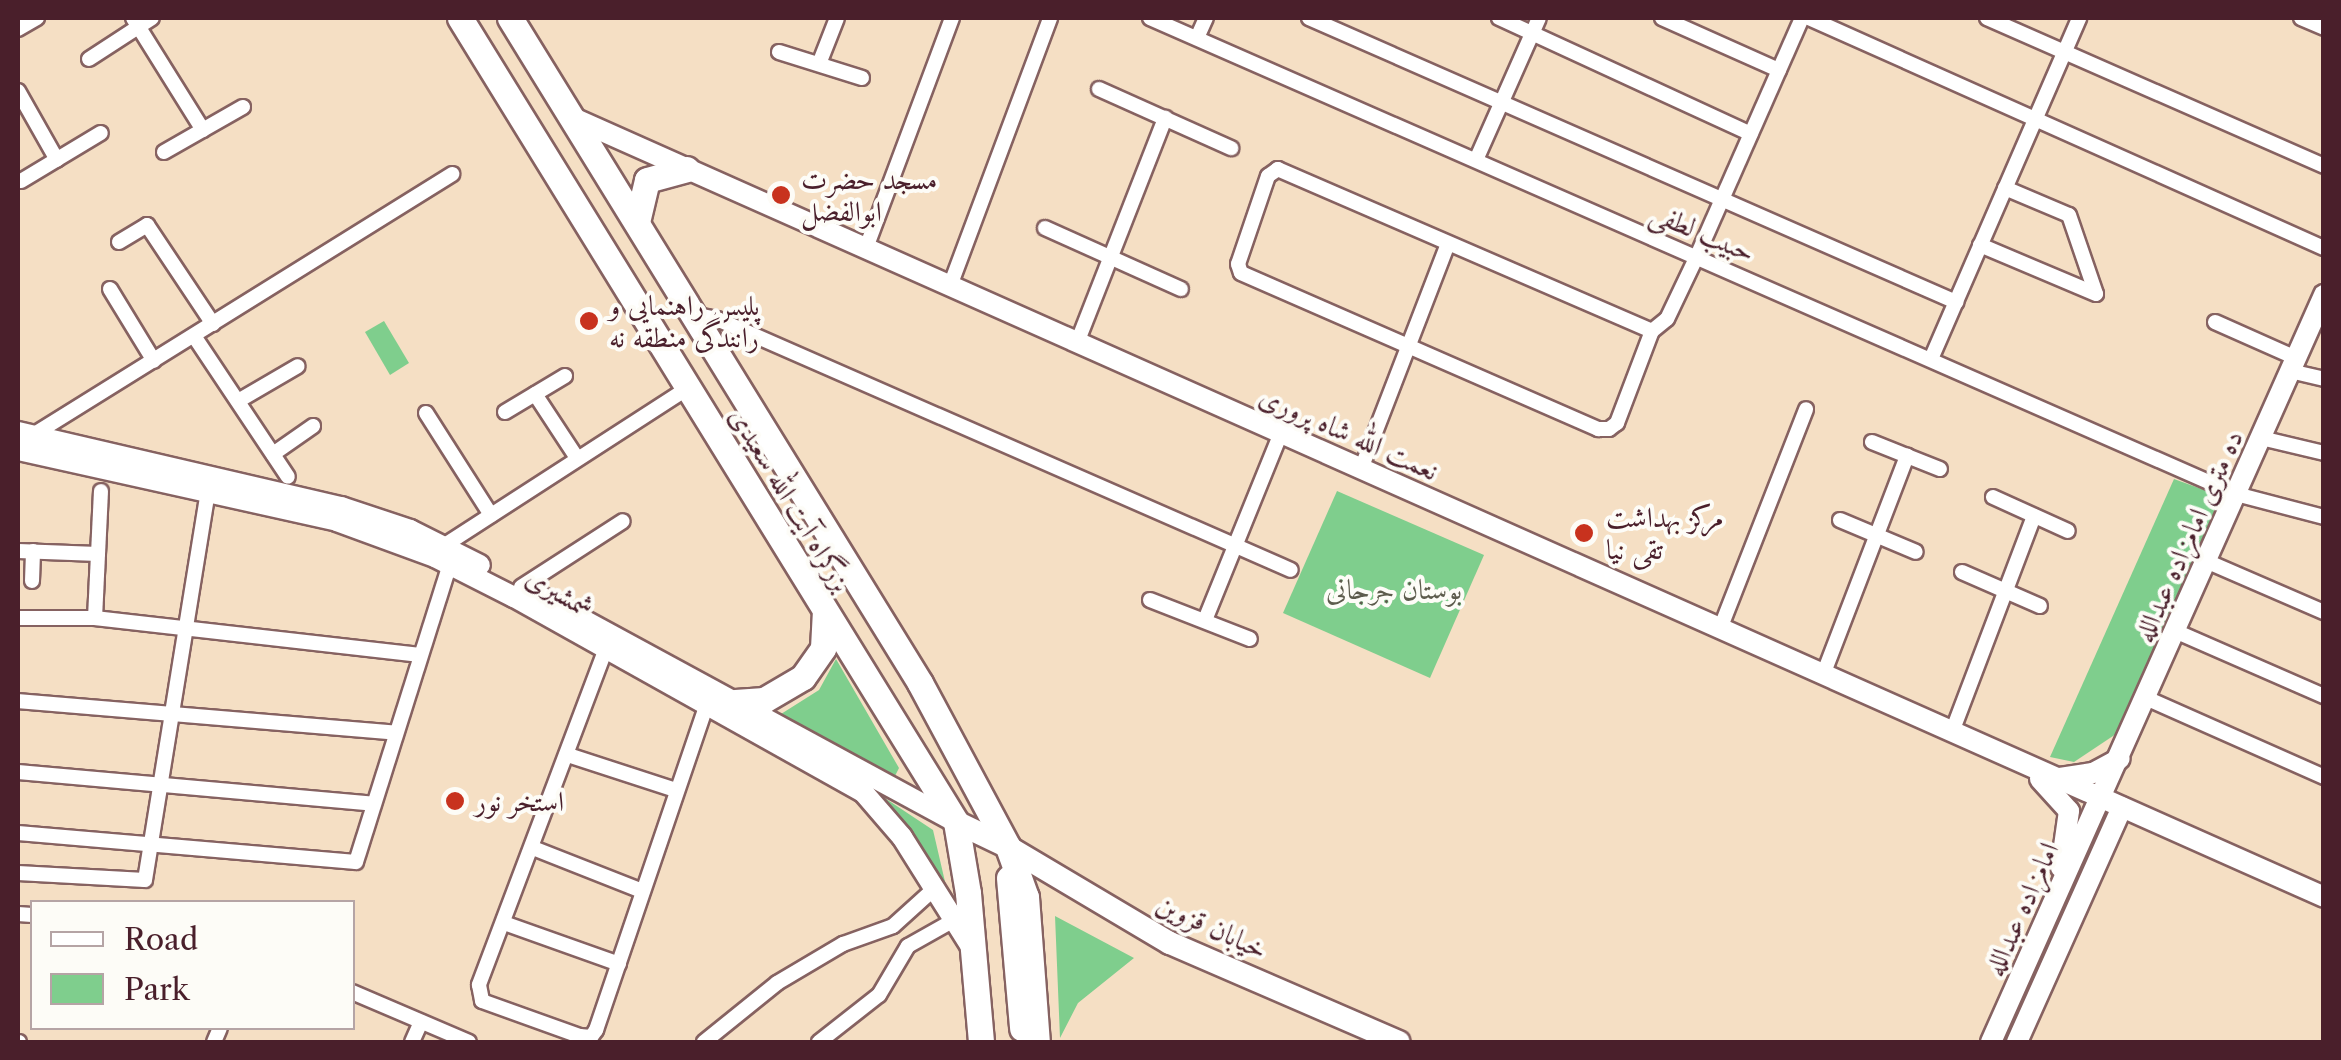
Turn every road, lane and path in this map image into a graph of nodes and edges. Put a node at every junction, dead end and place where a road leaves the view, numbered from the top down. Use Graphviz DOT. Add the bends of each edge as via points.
graph roads {
  1 [pos="37,18"];
  2 [pos="460,18"];
  3 [pos="510,18"];
  4 [pos="837,18"];
  5 [pos="952,18"];
  6 [pos="1050,18"];
  7 [pos="1150,18"];
  8 [pos="1206,18"];
  9 [pos="1308,18"];
  10 [pos="1499,18"];
  11 [pos="1539,18"];
  12 [pos="1662,18"];
  13 [pos="1806,18"];
  14 [pos="1987,18"];
  15 [pos="2078,18"];
  16 [pos="2301,18"];
  17 [pos="141,20"];
  18 [pos="2324,28"];
  19 [pos="18,29"];
  20 [pos="1532,33"];
  21 [pos="1197,38"];
  22 [pos="779,52"];
  23 [pos="2064,52"];
  24 [pos="89,60"];
  25 [pos="819,64"];
  26 [pos="1779,70"];
  27 [pos="862,78"];
  28 [pos="1099,89"];
  29 [pos="18,92"];
  30 [pos="1501,103"];
  31 [pos="243,107"];
  32 [pos="573,118"];
  33 [pos="1165,118"];
  34 [pos="2035,119"];
  35 [pos="203,130"];
  36 [pos="101,133"];
  37 [pos="1751,134"];
  38 [pos="1232,148"];
  39 [pos="164,152"];
  40 [pos="57,160"];
  41 [pos="1476,160"];
  42 [pos="2324,166"];
  43 [pos="688,169"];
  44 [pos="452,174"];
  45 [pos="21,181"];
  46 [pos="2005,188"];
  47 [pos="1722,200"];
  48 [pos="636,222"];
  49 [pos="1044,228"];
  50 [pos="118,242"];
  51 [pos="1448,244"];
  52 [pos="1980,245"];
  53 [pos="866,248"];
  54 [pos="2324,248"];
  55 [pos="1697,256"];
  56 [pos="1111,257"];
  57 [pos="950,286"];
  58 [pos="1181,289"];
  59 [pos="110,290"];
  60 [pos="2322,300"];
  61 [pos="1956,302"];
  62 [pos="693,314"];
  63 [pos="2215,322"];
  64 [pos="213,324"];
  65 [pos="1652,331"];
  66 [pos="194,336"];
  67 [pos="1077,342"];
  68 [pos="1408,346"];
  69 [pos="1932,358"];
  70 [pos="154,361"];
  71 [pos="2293,364"];
  72 [pos="298,366"];
  73 [pos="565,376"];
  74 [pos="2324,379"];
  75 [pos="688,388"];
  76 [pos="535,394"];
  77 [pos="238,401"];
  78 [pos="1806,409"];
  79 [pos="506,412"];
  80 [pos="426,413"];
  81 [pos="313,426"];
  82 [pos="1281,433"];
  83 [pos="2260,438"];
  84 [pos="24,442"];
  85 [pos="1872,442"];
  86 [pos="2324,453"];
  87 [pos="273,454"];
  88 [pos="1906,456"];
  89 [pos="577,458"];
  90 [pos="1361,469"];
  91 [pos="1940,470"];
  92 [pos="288,477"];
  93 [pos="210,483"];
  94 [pos="101,491"];
  95 [pos="2236,494"];
  96 [pos="1993,497"];
  97 [pos="492,515"];
  98 [pos="2034,516"];
  99 [pos="2324,517"];
  100 [pos="1840,520"];
  101 [pos="623,521"];
  102 [pos="2068,531"];
  103 [pos="1876,535"];
  104 [pos="1235,545"];
  105 [pos="25,551"];
  106 [pos="1916,552"];
  107 [pos="98,554"];
  108 [pos="447,555"];
  109 [pos="2206,561"];
  110 [pos="1290,570"];
  111 [pos="1962,572"];
  112 [pos="32,581"];
  113 [pos="2006,591"];
  114 [pos="518,592"];
  115 [pos="1150,600"];
  116 [pos="2040,606"];
  117 [pos="2324,612"];
  118 [pos="825,614"];
  119 [pos="18,618"];
  120 [pos="94,618"];
  121 [pos="1205,620"];
  122 [pos="186,628"];
  123 [pos="1720,628"];
  124 [pos="2175,632"];
  125 [pos="1250,639"];
  126 [pos="608,643"];
  127 [pos="420,655"];
  128 [pos="1823,675"];
  129 [pos="2324,696"];
  130 [pos="2146,698"];
  131 [pos="18,701"];
  132 [pos="735,702"];
  133 [pos="707,704"];
  134 [pos="172,714"];
  135 [pos="396,732"];
  136 [pos="1952,732"];
  137 [pos="568,755"];
  138 [pos="2119,759"];
  139 [pos="2029,766"];
  140 [pos="18,772"];
  141 [pos="2324,777"];
  142 [pos="2056,778"];
  143 [pos="161,785"];
  144 [pos="676,790"];
  145 [pos="2102,798"];
  146 [pos="374,804"];
  147 [pos="2122,807"];
  148 [pos="956,822"];
  149 [pos="18,833"];
  150 [pos="151,844"];
  151 [pos="1008,847"];
  152 [pos="533,848"];
  153 [pos="18,873"];
  154 [pos="935,888"];
  155 [pos="642,891"];
  156 [pos="2324,897"];
  157 [pos="2054,900"];
  158 [pos="956,919"];
  159 [pos="504,923"];
  160 [pos="974,952"];
  161 [pos="620,964"];
  162 [pos="355,993"];
  163 [pos="421,1022"];
  164 [pos="412,1042"];
  165 [pos="469,1042"];
  166 [pos="704,1042"];
  167 [pos="818,1042"];
  168 [pos="981,1042"];
  169 [pos="1023,1042"];
  170 [pos="1037,1042"];
  171 [pos="1399,1042"];
  172 [pos="1991,1042"];
  173 [pos="2017,1042"];
  1 -- 19 [label="street"];
  2 -- 75 [label="highway, بزرگراه آیت الله سعیدی"];
  3 -- 32 [label="highway, بزرگراه آیت الله سعیدی"];
  4 -- 25 [label="street"];
  5 -- 53 [label="street"];
  6 -- 57 [label="street"];
  7 -- 21 [label="street, حبیب لطفی"];
  8 -- 21 [label="street"];
  9 -- 30 [label="street"];
  10 -- 20 [label="street"];
  11 -- 20 [label="street"];
  12 -- 26 [label="street"];
  13 -- 26 [label="street"];
  13 -- 34 [label="street"];
  14 -- 23 [label="street"];
  15 -- 23 [label="street"];
  16 -- 18 [label="street"];
  17 -- 24 [label="street"];
  17 -- 35 [label="street"];
  20 -- 30 [label="street"];
  20 -- 37 [label="street"];
  21 -- 41 [label="street, حبیب لطفی"];
  22 -- 25 [label="street"];
  23 -- 34 [label="street"];
  23 -- 42 [label="street"];
  25 -- 27 [label="street"];
  26 -- 37 [label="street"];
  28 -- 33 [label="street"];
  29 -- 40 [label="street"];
  30 -- 41 [label="street"];
  30 -- 47 [label="street"];
  31 -- 35 [label="street"];
  32 -- 43 [label="main road, نعمت الله شاه پروری"];
  32 -- 48 [label="highway, بزرگراه آیت الله سعیدی"];
  33 -- 38 [label="street"];
  33 -- 56 [label="street"];
  34 -- 46 [label="street"];
  34 -- 54 [label="street"];
  35 -- 39 [label="street"];
  36 -- 40 [label="street"];
  37 -- 47 [label="street"];
  40 -- 45 [label="street"];
  41 -- 55 [label="street, حبیب لطفی"];
  43 -- 48 [label="highway" via="646,180"];
  43 -- 53 [label="main road, نعمت الله شاه پروری"];
  44 -- 64 [label="street"];
  46 -- 52 [label="street"];
  46 -- 52 [label="street" via="2069,215 2096,294"];
  47 -- 55 [label="street"];
  47 -- 61 [label="street"];
  48 -- 62 [label="highway, بزرگراه آیت الله سعیدی"];
  49 -- 56 [label="street"];
  50 -- 64 [label="street" via="147,225"];
  51 -- 65 [label="street"];
  51 -- 68 [label="street"];
  51 -- 68 [label="street" via="1284,171 1268,176 1238,270"];
  52 -- 61 [label="street"];
  53 -- 57 [label="main road, نعمت الله شاه پروری"];
  55 -- 65 [label="street" via="1667,319"];
  55 -- 69 [label="street, حبیب لطفی"];
  56 -- 58 [label="street"];
  56 -- 67 [label="street"];
  57 -- 67 [label="main road, نعمت الله شاه پروری"];
  59 -- 70 [label="street"];
  60 -- 71 [label="main road, ده متری امامزاده عبدالله"];
  61 -- 69 [label="street"];
  62 -- 104 [label="street"];
  62 -- 151 [label="highway, بزرگراه آیت الله سعیدی" via="920,683"];
  63 -- 71 [label="street"];
  64 -- 66 [label="street"];
  65 -- 68 [label="street" via="1609,430"];
  66 -- 70 [label="street"];
  66 -- 77 [label="street"];
  67 -- 82 [label="main road, نعمت الله شاه پروری"];
  68 -- 90 [label="street"];
  69 -- 95 [label="street, حبیب لطفی"];
  70 -- 84 [label="street"];
  71 -- 74 [label="street"];
  71 -- 83 [label="main road, ده متری امامزاده عبدالله"];
  72 -- 77 [label="street"];
  73 -- 76 [label="street"];
  75 -- 89 [label="street"];
  75 -- 118 [label="highway, بزرگراه آیت الله سعیدی"];
  76 -- 79 [label="street"];
  76 -- 89 [label="street"];
  77 -- 87 [label="street"];
  78 -- 123 [label="street"];
  80 -- 97 [label="street"];
  81 -- 87 [label="street"];
  82 -- 90 [label="main road, نعمت الله شاه پروری"];
  82 -- 104 [label="street"];
  83 -- 86 [label="street"];
  83 -- 95 [label="main road, ده متری امامزاده عبدالله"];
  84 -- 93 [label="main road, شمشیری"];
  85 -- 88 [label="street"];
  87 -- 92 [label="street"];
  88 -- 91 [label="street"];
  88 -- 103 [label="street"];
  89 -- 97 [label="street"];
  90 -- 123 [label="main road, نعمت الله شاه پروری"];
  93 -- 108 [label="main road, شمشیری"];
  93 -- 122 [label="street"];
  94 -- 107 [label="street"];
  95 -- 99 [label="street, حبیب لطفی"];
  95 -- 109 [label="main road, ده متری امامزاده عبدالله"];
  96 -- 98 [label="street"];
  97 -- 108 [label="street"];
  98 -- 102 [label="street"];
  98 -- 113 [label="street"];
  100 -- 103 [label="street"];
  101 -- 114 [label="street"];
  103 -- 106 [label="street"];
  103 -- 128 [label="street"];
  104 -- 110 [label="street"];
  104 -- 121 [label="street"];
  105 -- 107 [label="street"];
  105 -- 112 [label="street"];
  107 -- 120 [label="street"];
  108 -- 114 [label="main road, شمشیری"];
  108 -- 127 [label="street"];
  109 -- 117 [label="street"];
  109 -- 124 [label="main road, ده متری امامزاده عبدالله"];
  111 -- 113 [label="street"];
  113 -- 116 [label="street"];
  113 -- 136 [label="street"];
  114 -- 126 [label="main road, شمشیری"];
  115 -- 121 [label="street"];
  118 -- 132 [label="highway" via="824,648 804,677 764,700"];
  118 -- 148 [label="highway, بزرگراه آیت الله سعیدی"];
  119 -- 120 [label="street"];
  120 -- 122 [label="street"];
  121 -- 125 [label="street"];
  122 -- 127 [label="street"];
  122 -- 134 [label="street"];
  123 -- 128 [label="main road, نعمت الله شاه پروری"];
  124 -- 129 [label="street"];
  124 -- 130 [label="main road, ده متری امامزاده عبدالله"];
  126 -- 132 [label="main road, شمشیری"];
  126 -- 133 [label="main road, شمشیری"];
  126 -- 137 [label="street"];
  127 -- 135 [label="street"];
  128 -- 136 [label="main road, نعمت الله شاه پروری"];
  130 -- 138 [label="main road, ده متری امامزاده عبدالله"];
  130 -- 141 [label="street"];
  131 -- 134 [label="street"];
  132 -- 148 [label="main road, شمشیری"];
  133 -- 144 [label="street"];
  133 -- 154 [label="main road, شمشیری" via="864,794"];
  134 -- 135 [label="street"];
  134 -- 143 [label="street"];
  135 -- 146 [label="street"];
  136 -- 139 [label="main road, نعمت الله شاه پروری"];
  137 -- 144 [label="street"];
  137 -- 152 [label="street"];
  138 -- 142 [label="main road" via="2093,773"];
  138 -- 145 [label="main road, ده متری امامزاده عبدالله"];
  139 -- 142 [label="main road, نعمت الله شاه پروری"];
  139 -- 157 [label="main road" via="2069,811"];
  140 -- 143 [label="street"];
  142 -- 145 [label="main road, نعمت الله شاه پروری"];
  143 -- 146 [label="street"];
  143 -- 150 [label="street"];
  144 -- 155 [label="street"];
  145 -- 147 [label="main road, نعمت الله شاه پروری"];
  145 -- 157 [label="main road, امامزاده عبدالله"];
  146 -- 150 [label="street" via="356,862"];
  147 -- 156 [label="main road, نعمت الله شاه پروری"];
  147 -- 173 [label="main road, امامزاده عبدالله"];
  148 -- 151 [label="main road, خیابان قزوین"];
  148 -- 160 [label="highway, بزرگراه آیت الله سعیدی"];
  149 -- 150 [label="street"];
  150 -- 153 [label="street" via="145,880"];
  151 -- 169 [label="highway, بزرگراه آیت الله سعیدی"];
  151 -- 170 [label="highway, بزرگراه آیت الله سعیدی" via="1026,896"];
  151 -- 171 [label="main road, خیابان قزوین" via="1170,943"];
  152 -- 155 [label="street"];
  152 -- 159 [label="street"];
  154 -- 158 [label="main road, شمشیری"];
  154 -- 166 [label="street" via="892,926 842,944 777,983"];
  155 -- 161 [label="street"];
  157 -- 172 [label="main road, امامزاده عبدالله"];
  158 -- 160 [label="main road, شمشیری"];
  158 -- 167 [label="street" via="908,946 879,995"];
  159 -- 161 [label="street"];
  159 -- 161 [label="street" via="478,994 482,1000 591,1037"];
  160 -- 168 [label="highway, بزرگراه آیت الله سعیدی"];
  162 -- 163 [label="street"];
  163 -- 164 [label="street"];
  163 -- 165 [label="street"];
}
